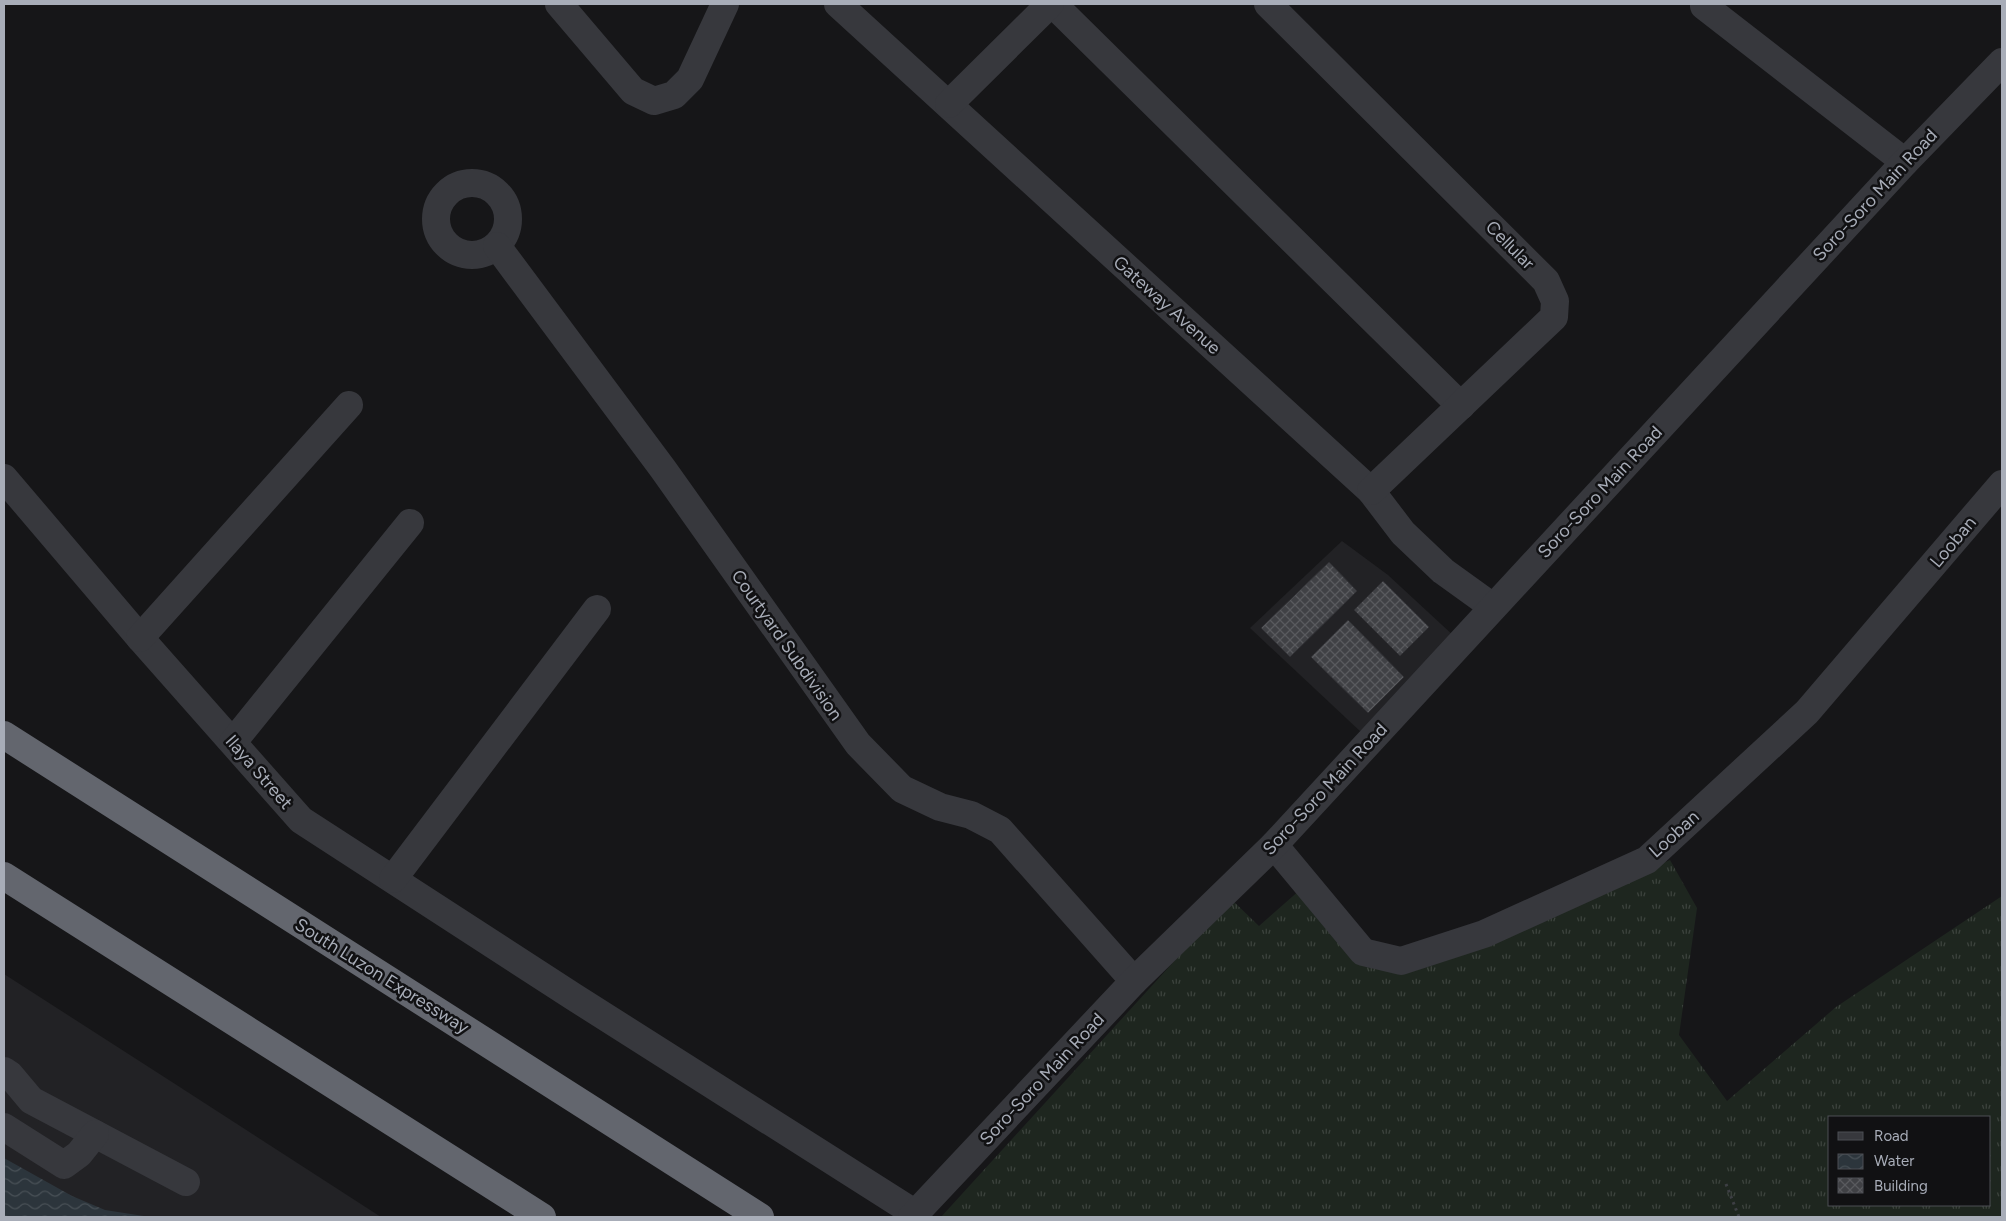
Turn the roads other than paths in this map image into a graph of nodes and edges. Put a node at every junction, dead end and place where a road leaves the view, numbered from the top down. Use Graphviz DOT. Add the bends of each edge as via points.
graph roads {
  1 [pos="560,4"];
  2 [pos="725,4"];
  3 [pos="839,4"];
  4 [pos="1052,4"];
  5 [pos="1268,4"];
  6 [pos="1704,6"];
  7 [pos="2002,62"];
  8 [pos="949,104"];
  9 [pos="1905,162"];
  10 [pos="497,246"];
  11 [pos="349,405"];
  12 [pos="1461,406"];
  13 [pos="4,478"];
  14 [pos="2002,484"];
  15 [pos="1371,491"];
  16 [pos="410,523"];
  17 [pos="1493,607"];
  18 [pos="597,609"];
  19 [pos="140,638"];
  20 [pos="4,735"];
  21 [pos="233,742"];
  22 [pos="1274,845"];
  23 [pos="4,876"];
  24 [pos="393,879"];
  25 [pos="1134,981"];
  26 [pos="574,997"];
  27 [pos="4,1071"];
  28 [pos="4,1127"];
  29 [pos="95,1134"];
  30 [pos="186,1182"];
  31 [pos="914,1215"];
  32 [pos="542,1217"];
  33 [pos="760,1217"];
  1 -- 2 [label="street" via="633,91 654,101 674,95 690,79"];
  3 -- 8 [label="street, Gateway Avenue"];
  4 -- 8 [label="street"];
  4 -- 12 [label="street"];
  5 -- 12 [label="street, Cellular" via="1546,281 1555,300 1554,317"];
  6 -- 9 [label="street"];
  7 -- 9 [label="street, Soro-Soro Main Road"];
  8 -- 15 [label="street, Gateway Avenue"];
  9 -- 17 [label="street, Soro-Soro Main Road"];
  10 -- 25 [label="street, Courtyard Subdivision" via="663,469 858,744 902,789 940,807 971,815 1000,830"];
  11 -- 19 [label="street"];
  12 -- 15 [label="street, Cellular"];
  13 -- 19 [label="street, Ilaya Street"];
  14 -- 22 [label="street, Looban" via="1807,712 1647,860 1484,934 1401,961 1363,952"];
  15 -- 17 [label="street, Gateway Avenue" via="1403,533 1444,572"];
  16 -- 21 [label="street"];
  17 -- 22 [label="street, Soro-Soro Main Road"];
  18 -- 24 [label="street"];
  19 -- 21 [label="street, Ilaya Street"];
  20 -- 33 [label="highway, South Luzon Expressway"];
  21 -- 24 [label="street, Ilaya Street" via="301,820"];
  22 -- 25 [label="street, Soro-Soro Main Road"];
  23 -- 32 [label="highway"];
  24 -- 26 [label="street, Ilaya Street"];
  25 -- 31 [label="street, Soro-Soro Main Road"];
  26 -- 31 [label="street, Soro-Soro Main Road"];
  27 -- 29 [label="street" via="31,1100"];
  28 -- 29 [label="street" via="64,1165 79,1154"];
  29 -- 30 [label="street"];
}
